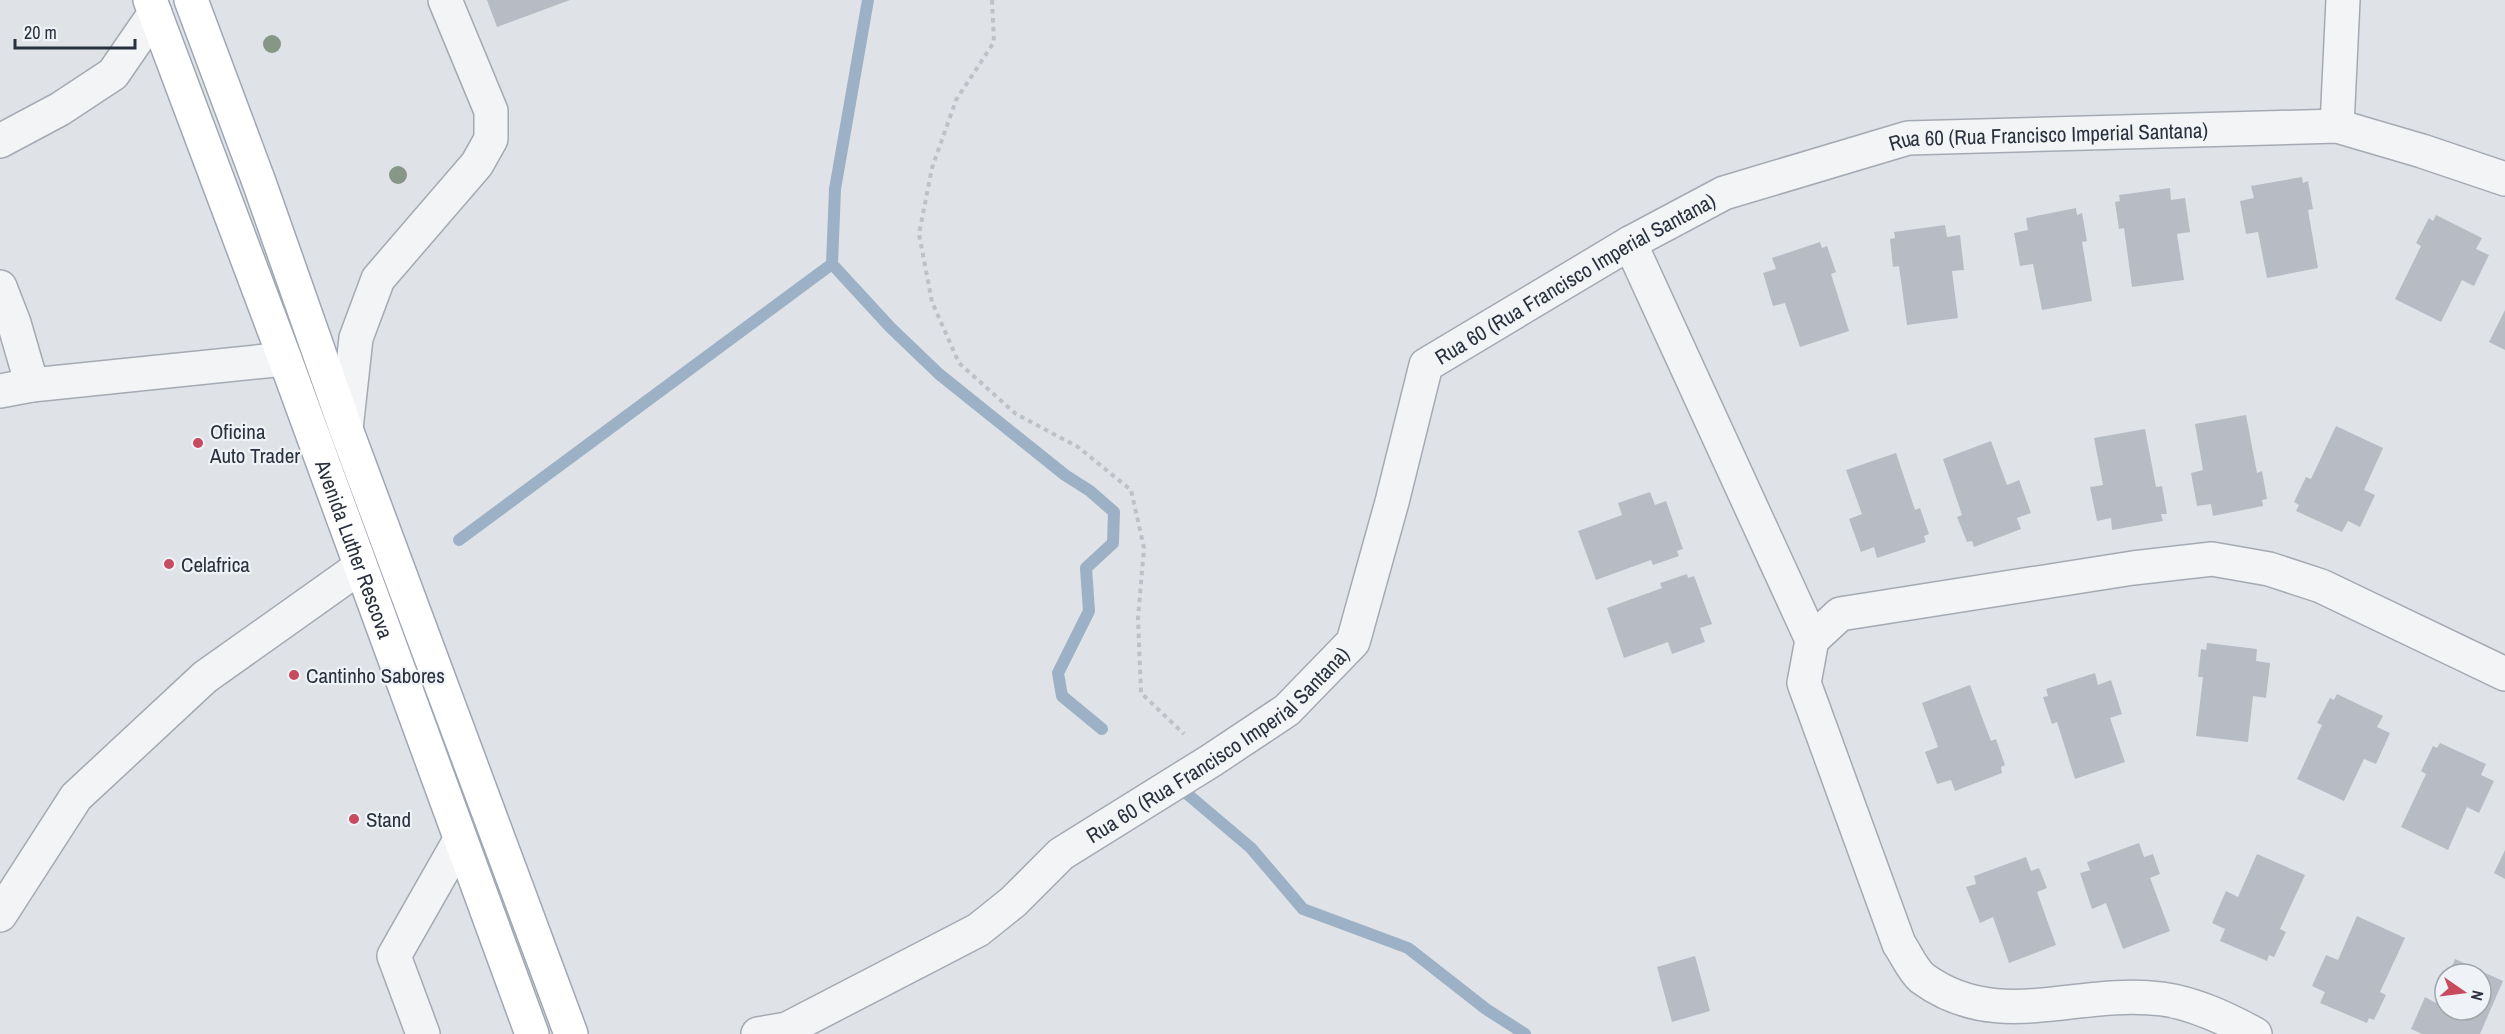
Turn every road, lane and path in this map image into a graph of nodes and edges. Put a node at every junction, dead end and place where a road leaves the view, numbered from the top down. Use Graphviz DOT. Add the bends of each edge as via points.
graph roads {
  1 [pos="190,0"];
  2 [pos="445,0"];
  3 [pos="992,0"];
  4 [pos="2343,0"];
  5 [pos="153,6"];
  6 [pos="2337,126"];
  7 [pos="0,141"];
  8 [pos="2505,179"];
  9 [pos="1630,243"];
  10 [pos="0,287"];
  11 [pos="285,359"];
  12 [pos="32,384"];
  13 [pos="0,391"];
  14 [pos="346,429"];
  15 [pos="360,567"];
  16 [pos="1812,640"];
  17 [pos="2505,674"];
  18 [pos="1212,760"];
  19 [pos="460,840"];
  20 [pos="0,915"];
  21 [pos="778,1032"];
  22 [pos="423,1034"];
  23 [pos="532,1034"];
  24 [pos="571,1034"];
  25 [pos="2255,1034"];
  1 -- 14 [label="main road, Avenida Luther Rescova"];
  2 -- 14 [label="street" via="491,111 490,139 477,164 378,279 356,338"];
  3 -- 18 [label="path" via="994,42 956,100 925,201 919,234 932,302 960,363 1016,414 1078,447 1131,490 1144,548 1138,618 1141,693"];
  4 -- 6 [label="street"];
  5 -- 7 [label="street" via="113,74 60,109"];
  5 -- 11 [label="main road, Avenida Luther Rescova"];
  6 -- 8 [label="street, Rua 60 (Rua Francisco Imperial Santana)"];
  6 -- 9 [label="street, Rua 60 (Rua Francisco Imperial Santana)" via="1908,138 1724,193"];
  9 -- 16 [label="street"];
  9 -- 18 [label="street, Rua 60 (Rua Francisco Imperial Santana)" via="1426,365 1353,642 1287,710"];
  10 -- 12 [label="street"];
  11 -- 12 [label="street"];
  11 -- 15 [label="main road, Avenida Luther Rescova"];
  12 -- 13 [label="street"];
  14 -- 24 [label="main road, Avenida Luther Rescova"];
  15 -- 19 [label="main road, Avenida Luther Rescova"];
  15 -- 20 [label="street" via="205,677 76,797"];
  16 -- 17 [label="street" via="1840,614 2212,559 2268,568 2321,586"];
  16 -- 25 [label="street" via="1804,683 1899,944 1920,976 1951,1000 1984,1011 2022,1014 2112,999 2162,999 2203,1010"];
  18 -- 21 [label="street, Rua 60 (Rua Francisco Imperial Santana)" via="1061,854 978,930"];
  19 -- 22 [label="street" via="394,956"];
  19 -- 23 [label="main road, Avenida Luther Rescova"];
}
